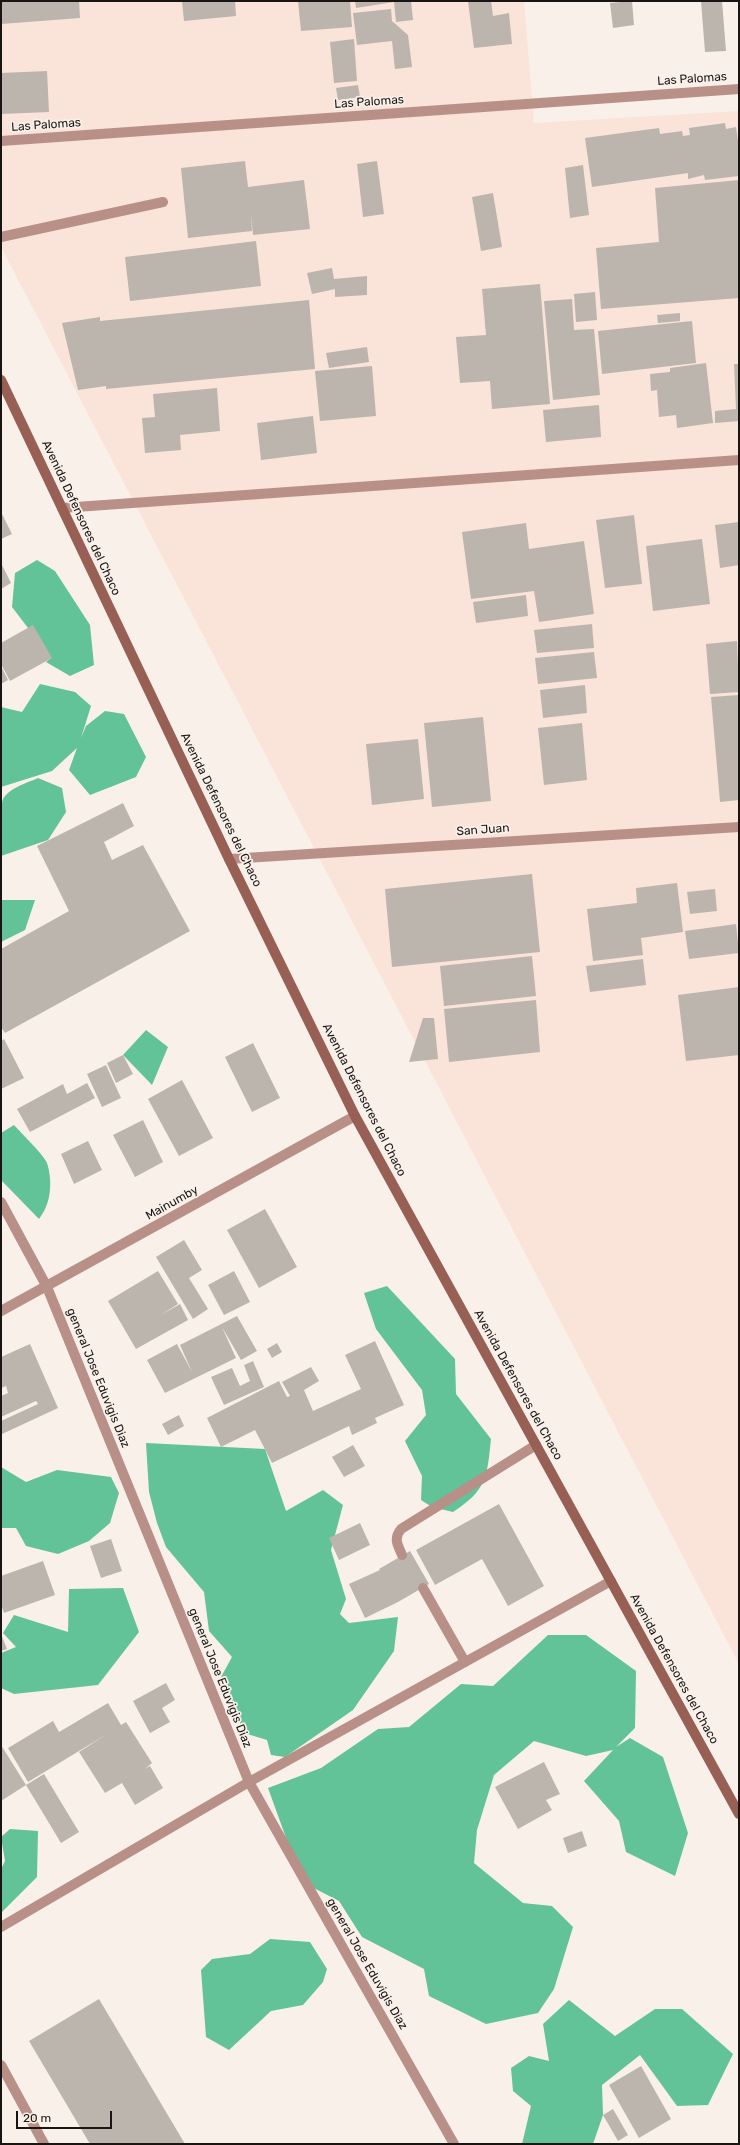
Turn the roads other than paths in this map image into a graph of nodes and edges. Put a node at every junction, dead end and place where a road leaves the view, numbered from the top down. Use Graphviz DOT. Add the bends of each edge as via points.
graph roads {
  1 [pos="739,89"];
  2 [pos="1,141"];
  3 [pos="163,202"];
  4 [pos="1,237"];
  5 [pos="1,380"];
  6 [pos="739,460"];
  7 [pos="62,508"];
  8 [pos="739,827"];
  9 [pos="229,858"];
  10 [pos="355,1116"];
  11 [pos="1,1202"];
  12 [pos="47,1287"];
  13 [pos="1,1311"];
  14 [pos="536,1445"];
  15 [pos="402,1555"];
  16 [pos="611,1581"];
  17 [pos="423,1588"];
  18 [pos="465,1662"];
  19 [pos="249,1782"];
  20 [pos="739,1814"];
  21 [pos="1,1927"];
  22 [pos="1,2065"];
  23 [pos="44,2144"];
  24 [pos="454,2144"];
  1 -- 2 [label="street, Las Palomas"];
  3 -- 4 [label="street"];
  5 -- 7 [label="main road, Avenida Defensores del Chaco"];
  6 -- 7 [label="street"];
  7 -- 9 [label="main road, Avenida Defensores del Chaco"];
  8 -- 9 [label="street, San Juan"];
  9 -- 10 [label="main road, Avenida Defensores del Chaco"];
  10 -- 12 [label="street, Mainumby"];
  10 -- 14 [label="main road, Avenida Defensores del Chaco"];
  11 -- 12 [label="street, general Jose Eduvigis Diaz"];
  12 -- 13 [label="street, Mainumby"];
  12 -- 19 [label="street, general Jose Eduvigis Diaz"];
  14 -- 15 [label="street" via="401,1529 396,1540"];
  14 -- 16 [label="main road, Avenida Defensores del Chaco"];
  16 -- 18 [label="street"];
  16 -- 20 [label="main road, Avenida Defensores del Chaco"];
  17 -- 18 [label="street"];
  18 -- 19 [label="street"];
  19 -- 21 [label="street"];
  19 -- 24 [label="street, general Jose Eduvigis Diaz"];
  22 -- 23 [label="street"];
}
